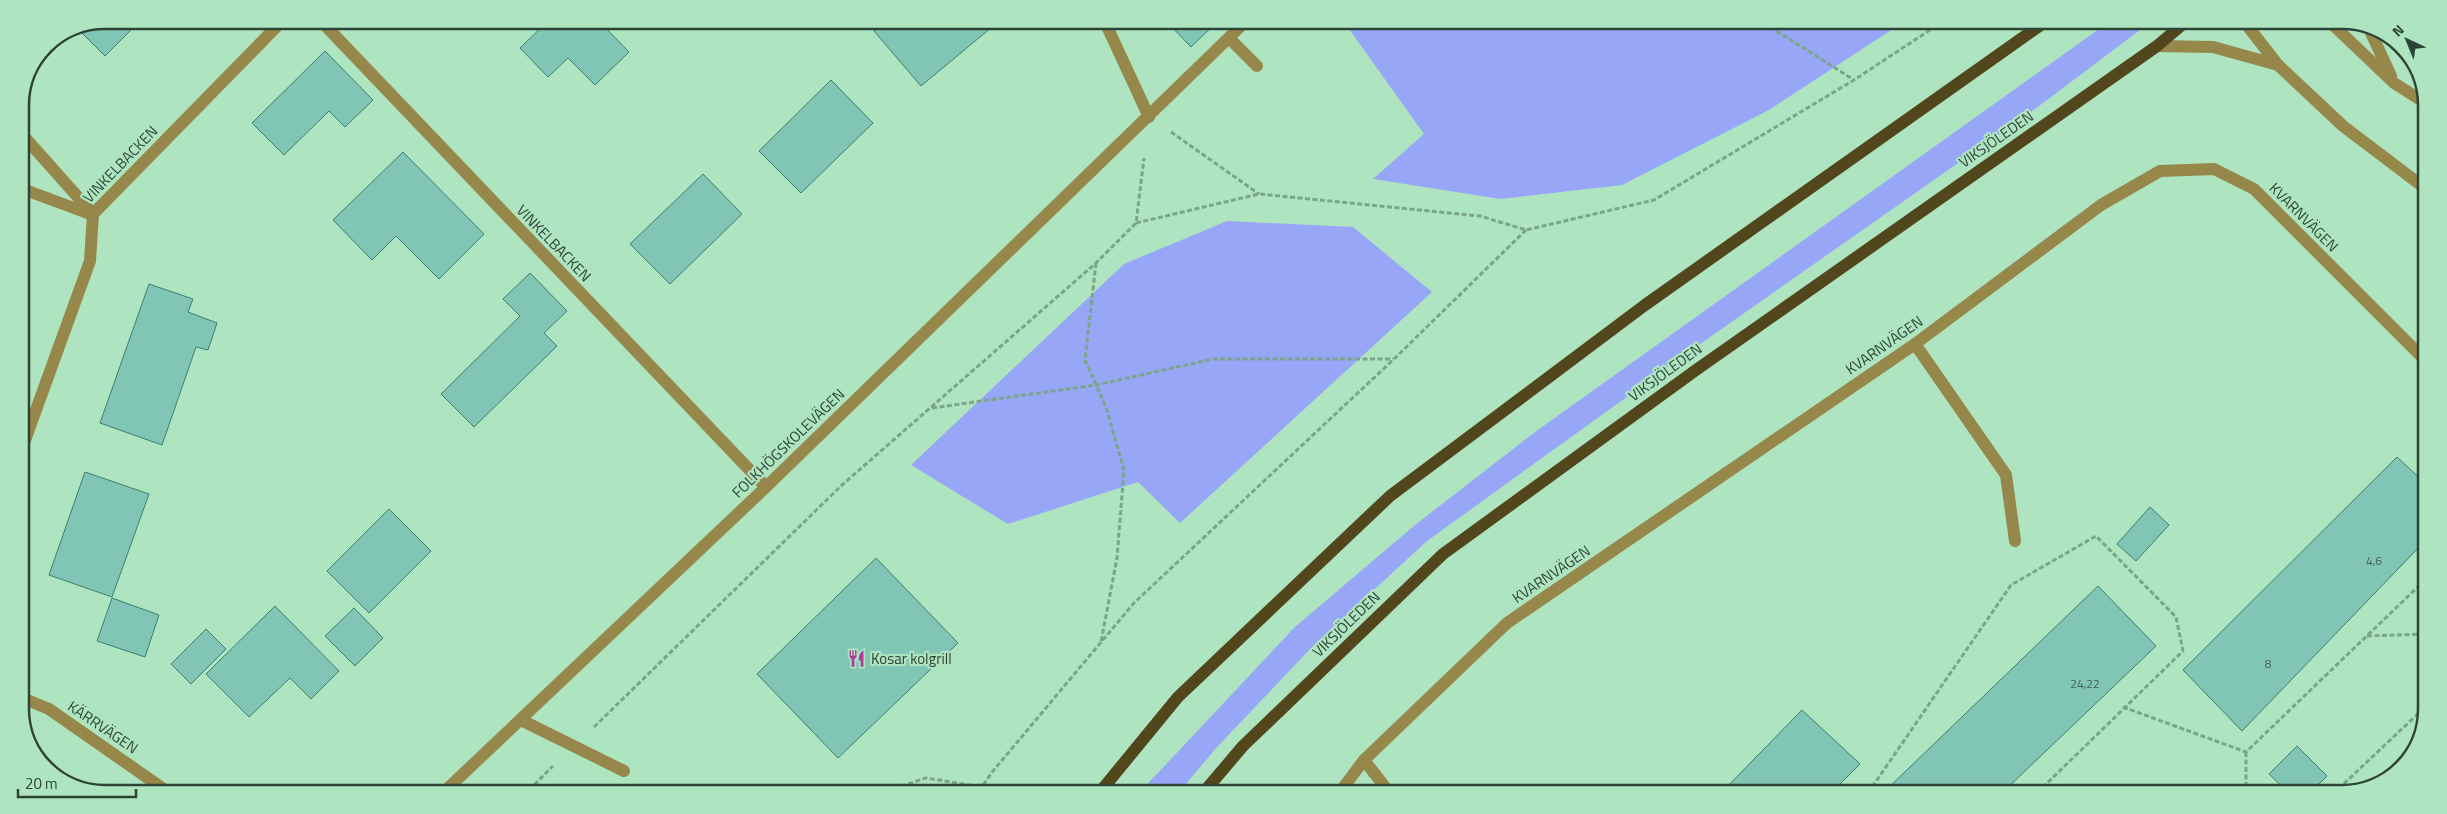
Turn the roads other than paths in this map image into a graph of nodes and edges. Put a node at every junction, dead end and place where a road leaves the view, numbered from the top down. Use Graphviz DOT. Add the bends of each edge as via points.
graph roads {
  1 [pos="274,29"];
  2 [pos="329,29"];
  3 [pos="1107,29"];
  4 [pos="1238,29"];
  5 [pos="2035,29"];
  6 [pos="2177,29"];
  7 [pos="2250,29"];
  8 [pos="2337,29"];
  9 [pos="2372,35"];
  10 [pos="1229,38"];
  11 [pos="2157,46"];
  12 [pos="2278,65"];
  13 [pos="1257,66"];
  14 [pos="2394,83"];
  15 [pos="2418,98"];
  16 [pos="1149,117"];
  17 [pos="29,142"];
  18 [pos="2418,183"];
  19 [pos="29,191"];
  20 [pos="93,214"];
  21 [pos="1915,344"];
  22 [pos="2418,353"];
  23 [pos="29,429"];
  24 [pos="766,487"];
  25 [pos="2015,541"];
  26 [pos="29,701"];
  27 [pos="521,720"];
  28 [pos="1364,760"];
  29 [pos="624,771"];
  30 [pos="157,785"];
  31 [pos="451,785"];
  32 [pos="1106,785"];
  33 [pos="1210,785"];
  34 [pos="1345,785"];
  35 [pos="1384,785"];
  1 -- 20 [label="street, VINKELBACKEN"];
  2 -- 24 [label="street, VINKELBACKEN"];
  3 -- 16 [label="street"];
  4 -- 10 [label="street, FOLKHÖGSKOLEVÄGEN"];
  5 -- 32 [label="main road" via="1645,304 1390,496 1178,697"];
  6 -- 11 [label="main road, VIKSJÖLEDEN"];
  7 -- 12 [label="street"];
  8 -- 14 [label="street"];
  9 -- 14 [label="street"];
  10 -- 13 [label="street"];
  10 -- 16 [label="street, FOLKHÖGSKOLEVÄGEN"];
  11 -- 12 [label="street" via="2213,47"];
  11 -- 33 [label="main road, VIKSJÖLEDEN" via="1704,364 1443,554 1243,746"];
  12 -- 18 [label="street" via="2343,126"];
  14 -- 15 [label="street"];
  16 -- 24 [label="street, FOLKHÖGSKOLEVÄGEN"];
  17 -- 20 [label="street"];
  19 -- 20 [label="street"];
  20 -- 23 [label="street, VINKELBACKEN" via="90,260"];
  21 -- 22 [label="street, KVARNVÄGEN" via="2101,205 2160,171 2214,169 2254,189"];
  21 -- 25 [label="street" via="2006,475"];
  21 -- 28 [label="street, KVARNVÄGEN" via="1507,623"];
  24 -- 27 [label="street, FOLKHÖGSKOLEVÄGEN"];
  26 -- 30 [label="street, KÄRRVÄGEN" via="49,709"];
  27 -- 29 [label="street"];
  27 -- 31 [label="street, FOLKHÖGSKOLEVÄGEN"];
  28 -- 34 [label="street, KVARNVÄGEN"];
  28 -- 35 [label="street"];
}
